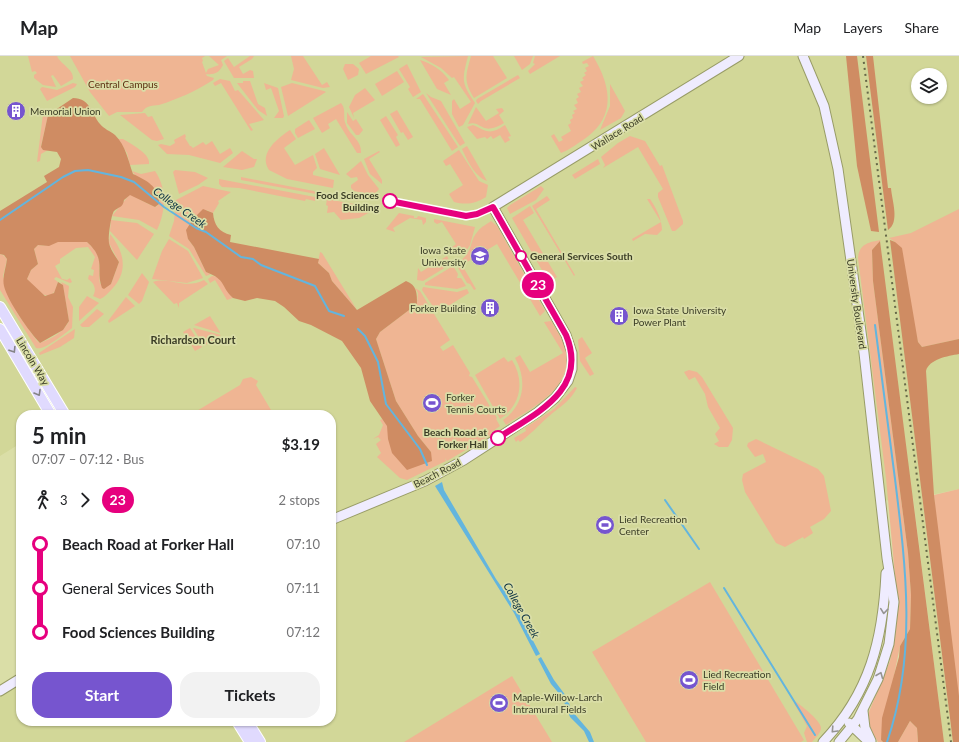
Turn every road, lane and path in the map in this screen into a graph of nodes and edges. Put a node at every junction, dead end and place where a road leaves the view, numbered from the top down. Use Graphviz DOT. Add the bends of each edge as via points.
graph roads {
  1 [pos="739,56"];
  2 [pos="803,56"];
  3 [pos="493,207"];
  4 [pos="0,307"];
  5 [pos="0,329"];
  6 [pos="48,410"];
  7 [pos="62,410"];
  8 [pos="336,518"];
  9 [pos="887,558"];
  10 [pos="16,681"];
  11 [pos="0,691"];
  12 [pos="863,710"];
  13 [pos="844,718"];
  14 [pos="240,726"];
  15 [pos="250,726"];
  16 [pos="852,726"];
  17 [pos="250,742"];
  18 [pos="260,742"];
  19 [pos="822,742"];
  20 [pos="839,742"];
  21 [pos="869,742"];
  22 [pos="872,742"];
  1 -- 3 [label="main road, Wallace Road"];
  2 -- 9 [label="main road, University Boulevard" via="824,106 838,169 864,353"];
  3 -- 8 [label="main road, Beach Road" via="566,335 572,353 572,369 568,381 555,398 538,412 464,460 419,483"];
  4 -- 7 [label="main road, Lincoln Way"];
  5 -- 6 [label="main road, Lincoln Way, one-way"];
  12 -- 9 [label="main road, University Boulevard, one-way" via="883,667 892,630 894,602"];
  9 -- 13 [label="main road, University Boulevard, one-way" via="883,616 874,656 863,686"];
  10 -- 11 [label="main road"];
  12 -- 16 [label="main road, University Boulevard"];
  12 -- 22 [label="main road" via="864,728"];
  13 -- 16 [label="main road"];
  13 -- 19 [label="main road, University Boulevard, one-way"];
  14 -- 17 [label="main road"];
  15 -- 18 [label="main road"];
  16 -- 20 [label="main road, University Boulevard"];
  16 -- 21 [label="main road"];
}
